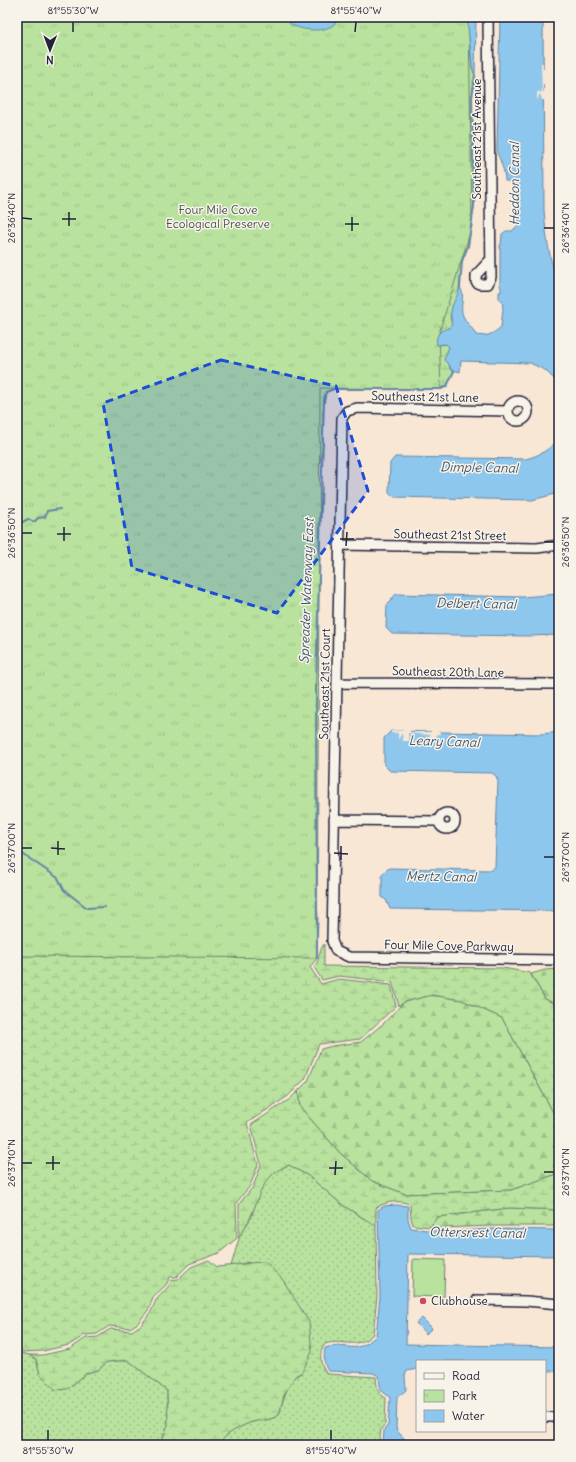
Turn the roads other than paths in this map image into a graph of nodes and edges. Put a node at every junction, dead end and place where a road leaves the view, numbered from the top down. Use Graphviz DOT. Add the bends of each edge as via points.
graph roads {
  1 [pos="488,17"];
  2 [pos="489,261"];
  3 [pos="508,411"];
  4 [pos="344,414"];
  5 [pos="339,545"];
  6 [pos="559,545"];
  7 [pos="337,683"];
  8 [pos="559,684"];
  9 [pos="334,820"];
  10 [pos="439,821"];
  11 [pos="338,953"];
  12 [pos="559,960"];
  13 [pos="477,1300"];
  14 [pos="559,1304"];
  15 [pos="546,1417"];
  16 [pos="559,1417"];
  1 -- 2 [label="street, Southeast 21st Avenue"];
  3 -- 4 [label="street, Southeast 21st Lane" via="357,408"];
  4 -- 5 [label="street, Southeast 21st Court" via="341,424"];
  5 -- 6 [label="street, Southeast 21st Street" via="536,548"];
  5 -- 7 [label="street, Southeast 21st Court"];
  7 -- 8 [label="street, Southeast 20th Lane"];
  7 -- 9 [label="street, Southeast 21st Court"];
  9 -- 10 [label="street"];
  9 -- 11 [label="street, Southeast 21st Court" via="332,941"];
  11 -- 12 [label="street, Four Mile Cove Parkway" via="349,956"];
  13 -- 14 [label="street"];
  15 -- 16 [label="street"];
}
